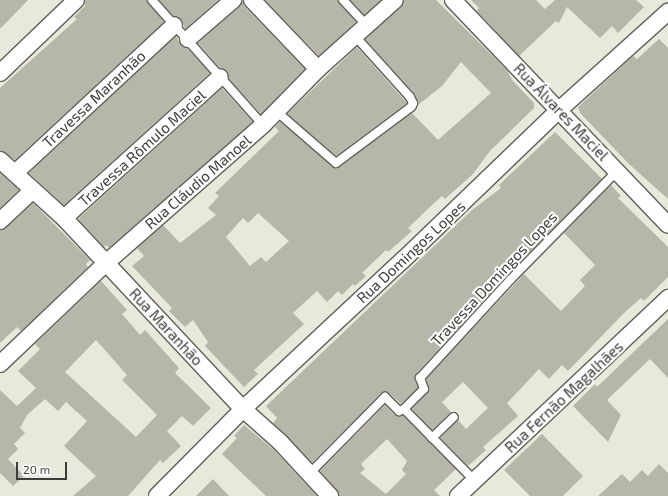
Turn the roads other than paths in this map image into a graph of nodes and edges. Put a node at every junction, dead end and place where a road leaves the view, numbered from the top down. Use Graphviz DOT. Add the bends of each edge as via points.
graph roads {
  1 [pos="76,0"];
  2 [pos="152,0"];
  3 [pos="233,0"];
  4 [pos="252,0"];
  5 [pos="343,0"];
  6 [pos="395,0"];
  7 [pos="453,0"];
  8 [pos="668,12"];
  9 [pos="174,25"];
  10 [pos="362,32"];
  11 [pos="188,39"];
  12 [pos="318,69"];
  13 [pos="0,73"];
  14 [pos="220,77"];
  15 [pos="559,110"];
  16 [pos="276,111"];
  17 [pos="263,125"];
  18 [pos="0,160"];
  19 [pos="617,171"];
  20 [pos="14,173"];
  21 [pos="33,190"];
  22 [pos="64,218"];
  23 [pos="0,221"];
  24 [pos="668,225"];
  25 [pos="106,263"];
  26 [pos="668,298"];
  27 [pos="0,364"];
  28 [pos="243,409"];
  29 [pos="404,410"];
  30 [pos="454,416"];
  31 [pos="432,438"];
  32 [pos="310,473"];
  33 [pos="475,481"];
  34 [pos="157,496"];
  35 [pos="330,496"];
  36 [pos="458,496"];
  1 -- 13 [label="street"];
  2 -- 9 [label="lane"];
  3 -- 11 [label="street"];
  4 -- 12 [label="street"];
  5 -- 10 [label="lane"];
  6 -- 10 [label="street, Rua Cláudio Manoel"];
  7 -- 15 [label="street, Rua Álvares Maciel"];
  8 -- 15 [label="street, Rua Domingos Lopes"];
  9 -- 11 [label="lane"];
  9 -- 20 [label="street, Travessa Maranhão"];
  10 -- 12 [label="street, Rua Cláudio Manoel"];
  10 -- 16 [label="lane" via="410,97 413,103 411,106 336,163"];
  11 -- 14 [label="lane"];
  12 -- 16 [label="street, Rua Cláudio Manoel"];
  14 -- 17 [label="lane"];
  14 -- 22 [label="street, Travessa Rômulo Maciel"];
  15 -- 19 [label="street, Rua Álvares Maciel"];
  15 -- 28 [label="street, Rua Domingos Lopes"];
  16 -- 17 [label="street, Rua Cláudio Manoel"];
  17 -- 25 [label="street, Rua Cláudio Manoel"];
  18 -- 20 [label="street, Rua Maranhão"];
  19 -- 24 [label="street, Rua Álvares Maciel"];
  19 -- 29 [label="lane, Travessa Domingos Lopes" via="510,280 420,378 424,389"];
  20 -- 21 [label="street, Rua Maranhão"];
  21 -- 22 [label="street, Rua Maranhão"];
  21 -- 23 [label="street"];
  22 -- 25 [label="street, Rua Maranhão"];
  25 -- 27 [label="street, Rua Cláudio Manoel"];
  25 -- 28 [label="street, Rua Maranhão"];
  26 -- 33 [label="street, Rua Fernão Magalhães"];
  28 -- 32 [label="street, Rua Maranhão"];
  28 -- 34 [label="street, Rua Domingos Lopes"];
  29 -- 31 [label="lane"];
  29 -- 32 [label="lane" via="399,411 385,397"];
  30 -- 31 [label="lane"];
  31 -- 33 [label="lane"];
  32 -- 35 [label="street, Rua Maranhão"];
  33 -- 36 [label="street, Rua Fernão Magalhães"];
}
